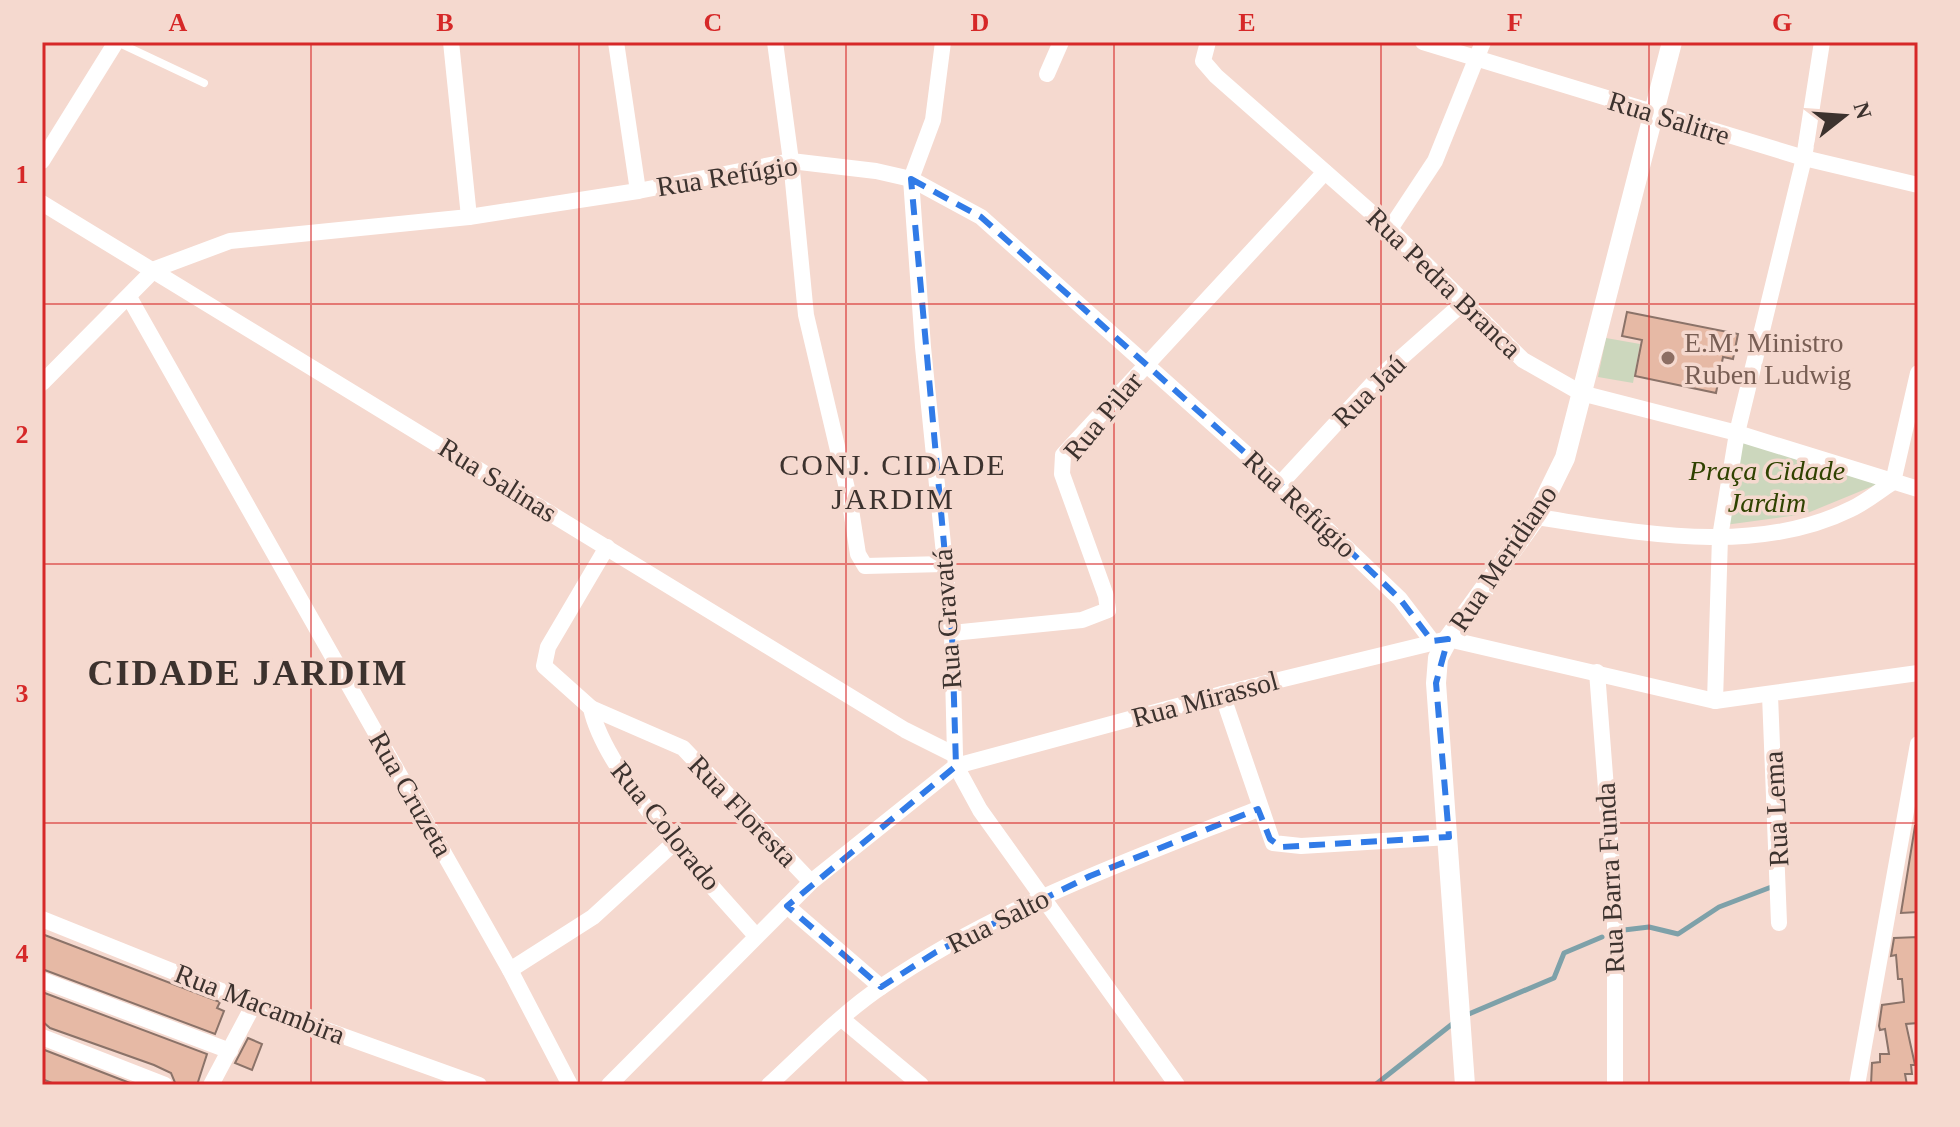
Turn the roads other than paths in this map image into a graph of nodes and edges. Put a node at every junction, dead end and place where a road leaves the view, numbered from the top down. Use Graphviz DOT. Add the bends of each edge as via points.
graph roads {
  1 [pos="116,42"];
  2 [pos="451,42"];
  3 [pos="616,42"];
  4 [pos="775,42"];
  5 [pos="943,42"];
  6 [pos="1061,42"];
  7 [pos="1423,42"];
  8 [pos="1672,42"];
  9 [pos="1822,42"];
  10 [pos="1206,48"];
  11 [pos="1481,49"];
  12 [pos="1047,74"];
  13 [pos="204,83"];
  14 [pos="1653,114"];
  15 [pos="1804,158"];
  16 [pos="42,161"];
  17 [pos="791,161"];
  18 [pos="1325,172"];
  19 [pos="911,179"];
  20 [pos="1918,185"];
  21 [pos="638,191"];
  22 [pos="42,203"];
  23 [pos="469,217"];
  24 [pos="1390,229"];
  25 [pos="155,269"];
  26 [pos="129,297"];
  27 [pos="1463,303"];
  28 [pos="1148,362"];
  29 [pos="1918,373"];
  30 [pos="42,383"];
  31 [pos="1581,393"];
  32 [pos="1737,433"];
  33 [pos="1893,482"];
  34 [pos="1280,484"];
  35 [pos="1918,489"];
  36 [pos="1536,517"];
  37 [pos="1720,537"];
  38 [pos="607,547"];
  39 [pos="944,564"];
  40 [pos="952,633"];
  41 [pos="1440,640"];
  42 [pos="1597,672"];
  43 [pos="1918,673"];
  44 [pos="1222,694"];
  45 [pos="1770,695"];
  46 [pos="1715,701"];
  47 [pos="591,708"];
  48 [pos="1918,744"];
  49 [pos="1918,751"];
  50 [pos="956,760"];
  51 [pos="1258,809"];
  52 [pos="1449,837"];
  53 [pos="675,842"];
  54 [pos="811,882"];
  55 [pos="1044,897"];
  56 [pos="787,906"];
  57 [pos="42,919"];
  58 [pos="1779,923"];
  59 [pos="756,936"];
  60 [pos="510,970"];
  61 [pos="42,980"];
  62 [pos="881,987"];
  63 [pos="254,1004"];
  64 [pos="842,1019"];
  65 [pos="42,1037"];
  66 [pos="230,1051"];
  67 [pos="165,1085"];
  68 [pos="211,1085"];
  69 [pos="479,1085"];
  70 [pos="570,1085"];
  71 [pos="609,1085"];
  72 [pos="769,1085"];
  73 [pos="921,1085"];
  74 [pos="1177,1085"];
  75 [pos="1465,1085"];
  76 [pos="1615,1085"];
  77 [pos="1857,1085"];
  1 -- 13 [label="lane"];
  1 -- 16 [label="street"];
  2 -- 23 [label="street"];
  3 -- 21 [label="street"];
  4 -- 17 [label="street"];
  5 -- 19 [label="street, Rua Gravatá" via="933,120"];
  6 -- 12 [label="street"];
  7 -- 11 [label="street, Rua Salitre"];
  8 -- 14 [label="street, Rua Meridiano"];
  9 -- 15 [label="street"];
  10 -- 18 [label="street, Rua Pedra Branca" via="1203,61 1216,76"];
  11 -- 14 [label="street, Rua Salitre"];
  11 -- 24 [label="street" via="1435,161"];
  14 -- 15 [label="street, Rua Salitre"];
  14 -- 31 [label="street, Rua Meridiano"];
  15 -- 20 [label="street, Rua Salitre"];
  15 -- 32 [label="street"];
  17 -- 19 [label="street, Rua Refúgio"];
  17 -- 21 [label="street, Rua Refúgio"];
  17 -- 39 [label="street" via="806,315 860,560 876,568"];
  18 -- 24 [label="street, Rua Pedra Branca"];
  18 -- 28 [label="street, Rua Pilar"];
  19 -- 28 [label="street, Rua Refúgio" via="981,217"];
  19 -- 39 [label="street, Rua Gravatá"];
  21 -- 23 [label="street, Rua Refúgio"];
  22 -- 25 [label="street, Rua Salinas"];
  23 -- 25 [label="street, Rua Refúgio" via="244,239"];
  24 -- 27 [label="street, Rua Pedra Branca"];
  25 -- 26 [label="street, Rua Refúgio"];
  25 -- 38 [label="street, Rua Salinas"];
  26 -- 30 [label="street, Rua Refúgio"];
  26 -- 60 [label="street, Rua Cruzeta"];
  27 -- 31 [label="street, Rua Pedra Branca" via="1523,360"];
  27 -- 34 [label="street, Rua Jaú" via="1376,380"];
  28 -- 34 [label="street, Rua Refúgio"];
  28 -- 40 [label="street, Rua Pilar" via="1061,462 1108,610 1082,620"];
  29 -- 33 [label="street"];
  31 -- 32 [label="street, Rua Pedra Branca"];
  31 -- 36 [label="street, Rua Meridiano" via="1565,458"];
  32 -- 33 [label="street, Rua Pedra Branca"];
  32 -- 37 [label="street"];
  33 -- 35 [label="street, Rua Pedra Branca"];
  33 -- 37 [label="street" via="1833,516"];
  34 -- 41 [label="street, Rua Refúgio"];
  36 -- 37 [label="street"];
  36 -- 41 [label="street, Rua Meridiano"];
  37 -- 46 [label="street"];
  38 -- 47 [label="street, Rua Floresta" via="543,657 549,674"];
  38 -- 50 [label="street, Rua Salinas"];
  39 -- 40 [label="street, Rua Gravatá"];
  40 -- 50 [label="street, Rua Gravatá"];
  41 -- 42 [label="street, Rua Mirassol"];
  41 -- 44 [label="street, Rua Mirassol"];
  41 -- 52 [label="street, Rua Meridiano" via="1436,683"];
  42 -- 46 [label="street, Rua Mirassol"];
  42 -- 76 [label="street, Rua Barra Funda" via="1615,905"];
  43 -- 45 [label="street, Rua Mirassol"];
  44 -- 50 [label="street, Rua Mirassol"];
  44 -- 51 [label="street"];
  45 -- 46 [label="street, Rua Mirassol"];
  45 -- 58 [label="street, Rua Lema"];
  47 -- 53 [label="street, Rua Colorado" via="599,739"];
  47 -- 54 [label="street, Rua Floresta" via="683,748"];
  48 -- 49 [label="street"];
  49 -- 77 [label="street"];
  50 -- 54 [label="street, Rua Mirassol"];
  50 -- 55 [label="street, Rua Gravatá" via="980,810"];
  51 -- 52 [label="street" via="1270,839 1281,847"];
  51 -- 55 [label="street, Rua Salto"];
  52 -- 75 [label="street, Rua Meridiano"];
  53 -- 59 [label="street, Rua Colorado"];
  53 -- 60 [label="street" via="593,917"];
  54 -- 56 [label="street, Rua Mirassol"];
  55 -- 62 [label="street, Rua Salto" via="936,952"];
  55 -- 74 [label="street, Rua Gravatá"];
  56 -- 59 [label="street, Rua Mirassol"];
  56 -- 62 [label="street"];
  57 -- 63 [label="street, Rua Macambira"];
  59 -- 71 [label="street, Rua Mirassol"];
  60 -- 70 [label="street, Rua Cruzeta"];
  61 -- 66 [label="street"];
  62 -- 64 [label="street, Rua Salto"];
  63 -- 66 [label="street"];
  63 -- 69 [label="street, Rua Macambira"];
  64 -- 72 [label="street, Rua Salto"];
  64 -- 73 [label="street"];
  65 -- 67 [label="street"];
  66 -- 68 [label="street"];
}
